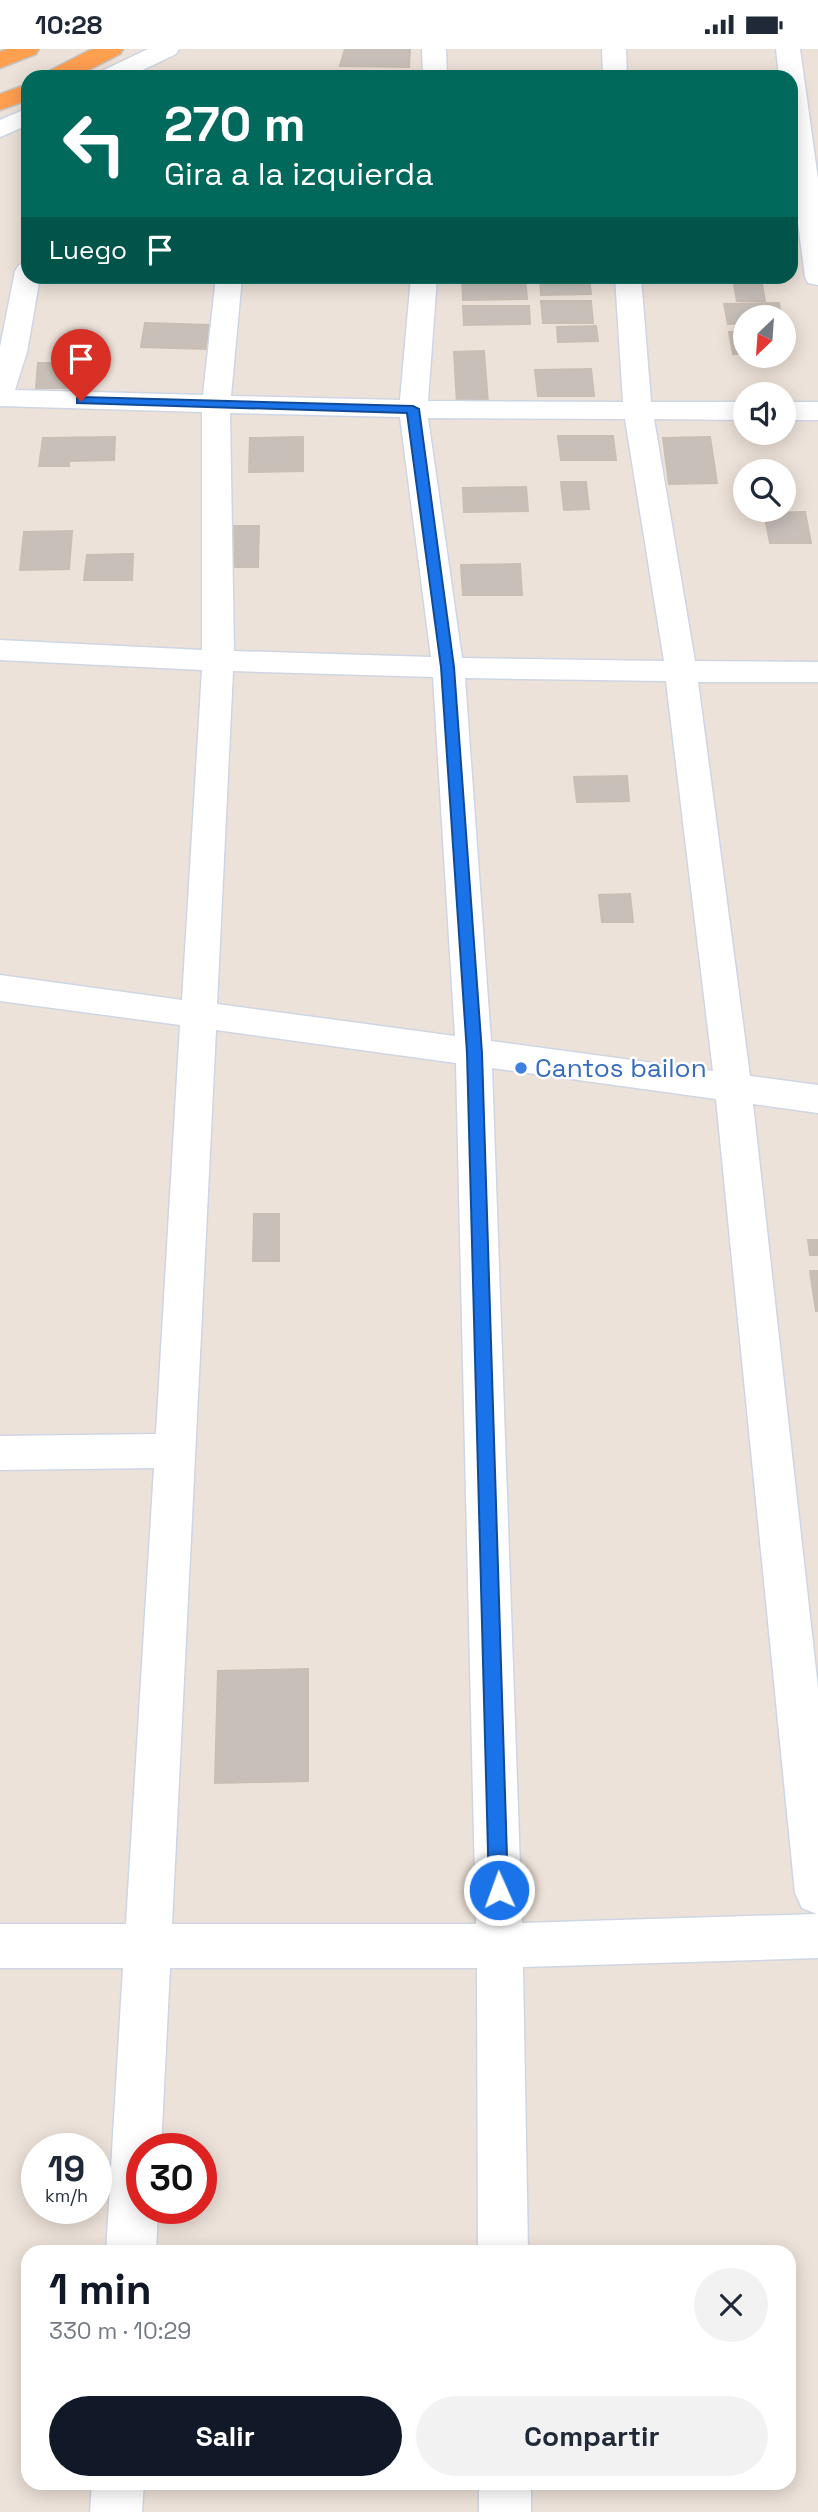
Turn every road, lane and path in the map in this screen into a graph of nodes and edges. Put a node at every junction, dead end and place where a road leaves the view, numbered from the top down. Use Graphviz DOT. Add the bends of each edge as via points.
graph roads {
  1 [pos="27,49"];
  2 [pos="111,49"];
  3 [pos="167,49"];
  4 [pos="434,49"];
  5 [pos="614,49"];
  6 [pos="788,49"];
  7 [pos="0,61"];
  8 [pos="70,70"];
  9 [pos="124,70"];
  10 [pos="435,70"];
  11 [pos="615,70"];
  12 [pos="792,70"];
  13 [pos="21,102"];
  14 [pos="798,107"];
  15 [pos="8,122"];
  16 [pos="803,136"];
  17 [pos="818,277"];
  18 [pos="26,284"];
  19 [pos="228,284"];
  20 [pos="423,284"];
  21 [pos="629,284"];
  22 [pos="0,396"];
  23 [pos="216,405"];
  24 [pos="413,409"];
  25 [pos="638,411"];
  26 [pos="733,411"];
  27 [pos="796,411"];
  28 [pos="818,411"];
  29 [pos="0,650"];
  30 [pos="218,662"];
  31 [pos="448,667"];
  32 [pos="681,672"];
  33 [pos="818,672"];
  34 [pos="0,988"];
  35 [pos="198,1014"];
  36 [pos="474,1053"];
  37 [pos="733,1087"];
  38 [pos="818,1099"];
  39 [pos="175,1451"];
  40 [pos="0,1453"];
  41 [pos="818,1893"];
  42 [pos="818,1936"];
  43 [pos="0,1945"];
  44 [pos="149,1945"];
  45 [pos="500,1946"];
  46 [pos="131,2245"];
  47 [pos="503,2245"];
  48 [pos="118,2490"];
  49 [pos="505,2490"];
  50 [pos="116,2512"];
  51 [pos="505,2512"];
  1 -- 7 [label="highway"];
  2 -- 8 [label="highway"];
  3 -- 9 [label="street"];
  4 -- 10 [label="street"];
  5 -- 11 [label="street"];
  6 -- 12 [label="street"];
  13 -- 15 [label="highway"];
  14 -- 16 [label="street"];
  16 -- 17 [label="street"];
  18 -- 22 [label="street"];
  19 -- 23 [label="street"];
  20 -- 24 [label="street"];
  21 -- 25 [label="street"];
  22 -- 23 [label="street"];
  23 -- 24 [label="street"];
  23 -- 30 [label="street"];
  24 -- 25 [label="street"];
  24 -- 31 [label="street"];
  25 -- 26 [label="street"];
  25 -- 32 [label="street"];
  27 -- 28 [label="street"];
  29 -- 30 [label="street"];
  30 -- 31 [label="street"];
  30 -- 35 [label="street"];
  31 -- 32 [label="street"];
  31 -- 36 [label="street"];
  32 -- 33 [label="street"];
  32 -- 37 [label="street"];
  34 -- 35 [label="street"];
  35 -- 36 [label="street"];
  35 -- 39 [label="street"];
  36 -- 37 [label="street"];
  36 -- 45 [label="street"];
  37 -- 38 [label="street"];
  37 -- 41 [label="street"];
  39 -- 40 [label="street"];
  39 -- 44 [label="street"];
  42 -- 45 [label="street"];
  43 -- 44 [label="street"];
  44 -- 45 [label="street"];
  44 -- 46 [label="street"];
  45 -- 47 [label="street"];
  48 -- 50 [label="street"];
  49 -- 51 [label="street"];
}
